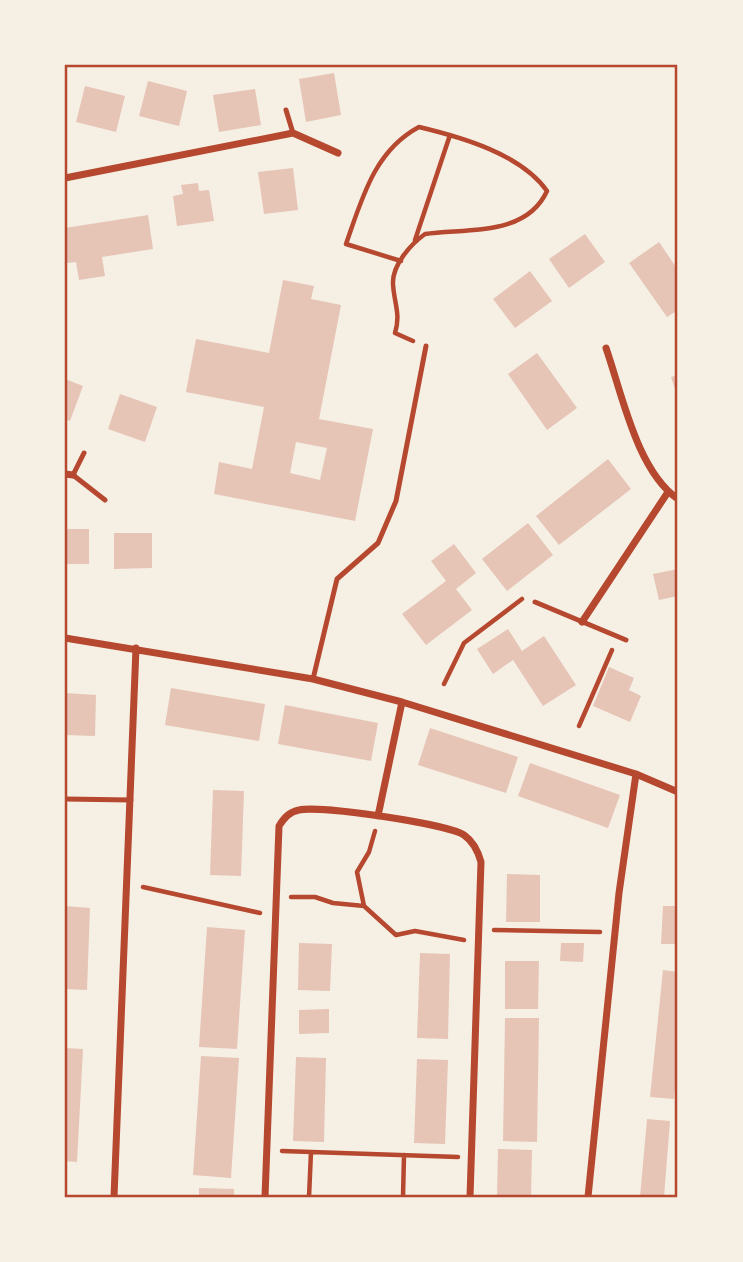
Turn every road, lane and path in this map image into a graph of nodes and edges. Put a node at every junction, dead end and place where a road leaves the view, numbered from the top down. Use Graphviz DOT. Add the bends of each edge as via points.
graph roads {
  1 [pos="286,110"];
  2 [pos="293,133"];
  3 [pos="450,135"];
  4 [pos="338,153"];
  5 [pos="65,178"];
  6 [pos="414,241"];
  7 [pos="401,261"];
  8 [pos="426,346"];
  9 [pos="606,348"];
  10 [pos="84,453"];
  11 [pos="69,475"];
  12 [pos="668,492"];
  13 [pos="678,499"];
  14 [pos="105,500"];
  15 [pos="535,602"];
  16 [pos="582,622"];
  17 [pos="617,636"];
  18 [pos="65,638"];
  19 [pos="626,640"];
  20 [pos="136,648"];
  21 [pos="313,679"];
  22 [pos="444,684"];
  23 [pos="402,702"];
  24 [pos="579,726"];
  25 [pos="636,774"];
  26 [pos="678,792"];
  27 [pos="65,799"];
  28 [pos="131,800"];
  29 [pos="378,816"];
  30 [pos="128,885"];
  31 [pos="276,897"];
  32 [pos="364,906"];
  33 [pos="275,915"];
  34 [pos="479,930"];
  35 [pos="615,932"];
  36 [pos="478,941"];
  37 [pos="267,1150"];
  38 [pos="311,1152"];
  39 [pos="404,1155"];
  40 [pos="472,1158"];
  41 [pos="114,1197"];
  42 [pos="265,1197"];
  43 [pos="309,1197"];
  44 [pos="403,1197"];
  45 [pos="470,1197"];
  46 [pos="588,1197"];
  1 -- 2 [label="lane"];
  2 -- 4 [label="street"];
  2 -- 5 [label="street"];
  3 -- 6 [label="path"];
  3 -- 6 [label="path" via="521,165 547,191 543,201 503,228 425,234"];
  3 -- 7 [label="path" via="419,127 408,133 377,165 360,204 346,244"];
  6 -- 7 [label="path"];
  7 -- 8 [label="path" via="393,281 400,319 395,333"];
  8 -- 21 [label="lane" via="396,501 378,542 337,579"];
  9 -- 12 [label="street" via="643,455"];
  10 -- 11 [label="lane"];
  11 -- 14 [label="lane"];
  12 -- 13 [label="street"];
  12 -- 16 [label="street"];
  15 -- 16 [label="lane"];
  15 -- 22 [label="path" via="533,591 464,643"];
  16 -- 17 [label="lane"];
  17 -- 19 [label="lane"];
  17 -- 24 [label="path"];
  18 -- 20 [label="street"];
  20 -- 21 [label="street"];
  20 -- 28 [label="street"];
  21 -- 23 [label="street"];
  23 -- 25 [label="street"];
  23 -- 29 [label="street"];
  25 -- 26 [label="street"];
  25 -- 35 [label="street"];
  27 -- 28 [label="lane"];
  28 -- 30 [label="street"];
  29 -- 31 [label="street" via="307,808 285,817 279,826"];
  29 -- 32 [label="path" via="373,842 357,872"];
  29 -- 34 [label="street" via="460,833 472,842 481,862"];
  30 -- 33 [label="path"];
  30 -- 41 [label="street"];
  31 -- 32 [label="path" via="314,897"];
  31 -- 33 [label="street"];
  32 -- 36 [label="path" via="396,935 415,931"];
  33 -- 37 [label="street"];
  34 -- 35 [label="path"];
  34 -- 36 [label="street"];
  35 -- 46 [label="street"];
  36 -- 40 [label="street"];
  37 -- 38 [label="path"];
  37 -- 42 [label="street"];
  38 -- 39 [label="path"];
  38 -- 43 [label="path"];
  39 -- 40 [label="path"];
  39 -- 44 [label="path"];
  40 -- 45 [label="street"];
}
